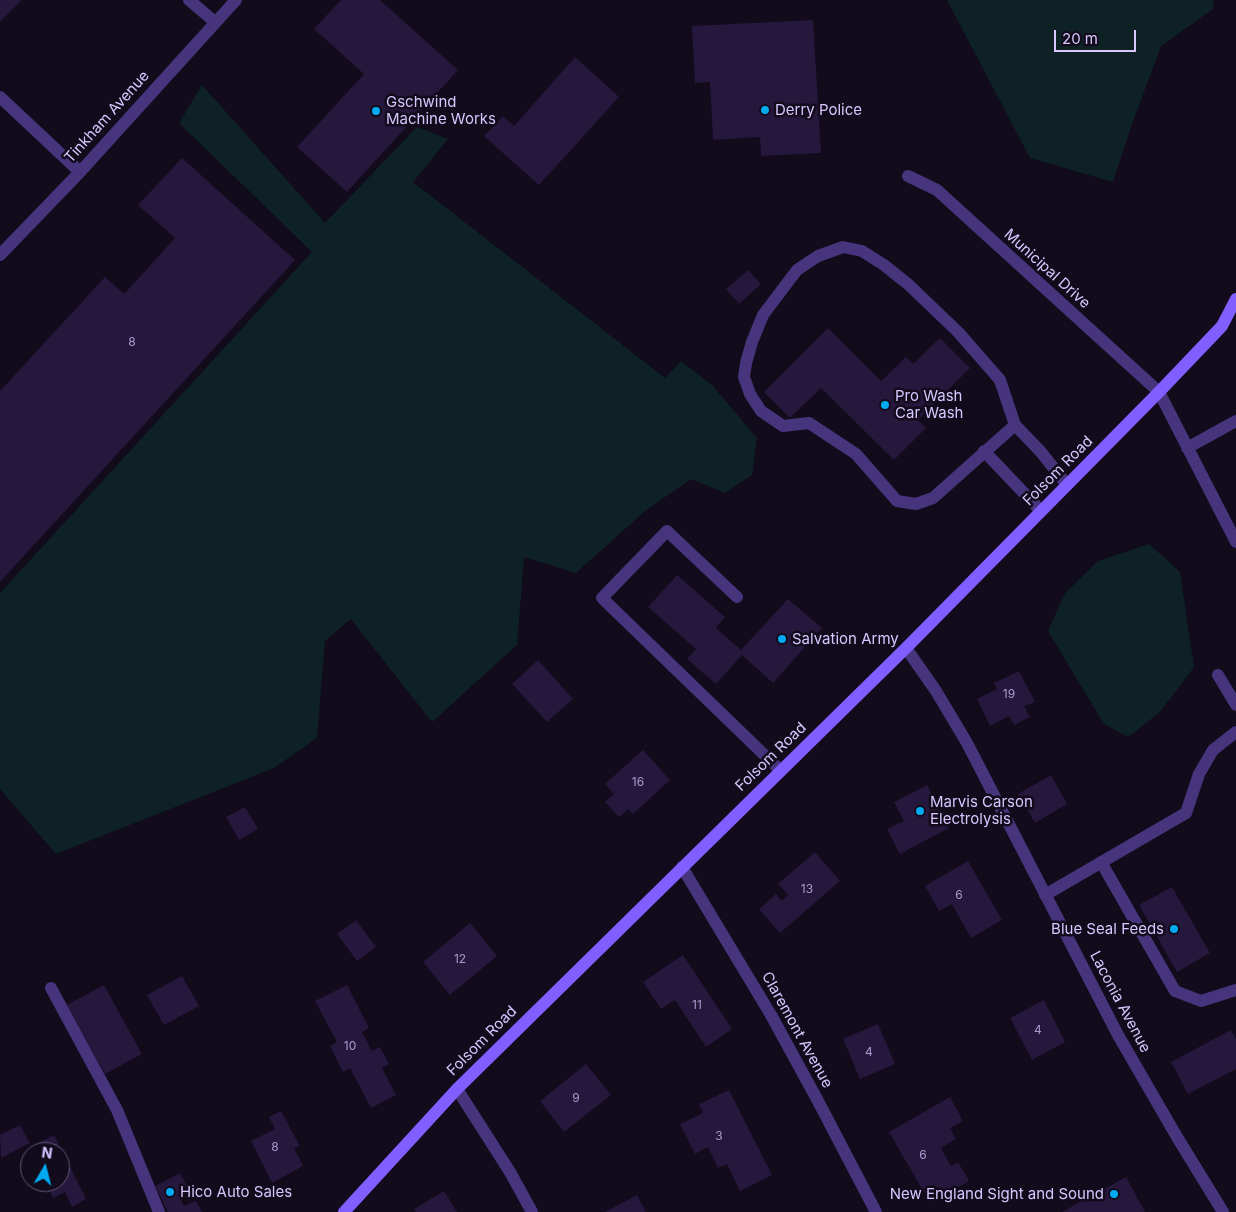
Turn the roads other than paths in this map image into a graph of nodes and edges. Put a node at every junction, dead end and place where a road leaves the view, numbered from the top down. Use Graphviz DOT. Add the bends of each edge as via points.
graph roads {
  1 [pos="189,0"];
  2 [pos="236,0"];
  3 [pos="216,22"];
  4 [pos="0,97"];
  5 [pos="80,172"];
  6 [pos="908,176"];
  7 [pos="0,255"];
  8 [pos="1236,299"];
  9 [pos="1236,321"];
  10 [pos="1222,326"];
  11 [pos="1159,392"];
  12 [pos="1236,421"];
  13 [pos="1015,426"];
  14 [pos="1187,448"];
  15 [pos="984,451"];
  16 [pos="1067,485"];
  17 [pos="1041,511"];
  18 [pos="1236,542"];
  19 [pos="737,598"];
  20 [pos="906,648"];
  21 [pos="1218,675"];
  22 [pos="1236,705"];
  23 [pos="1236,732"];
  24 [pos="780,770"];
  25 [pos="1101,862"];
  26 [pos="682,867"];
  27 [pos="1046,895"];
  28 [pos="51,988"];
  29 [pos="1236,990"];
  30 [pos="457,1088"];
  31 [pos="159,1212"];
  32 [pos="344,1212"];
  33 [pos="532,1212"];
  34 [pos="876,1212"];
  35 [pos="1223,1212"];
  1 -- 3 [label="street"];
  2 -- 3 [label="street, Tinkham Avenue"];
  3 -- 5 [label="street, Tinkham Avenue"];
  4 -- 5 [label="street"];
  5 -- 7 [label="street, Tinkham Avenue"];
  6 -- 11 [label="street, Municipal Drive" via="937,190"];
  8 -- 10 [label="street, Folsom Road"];
  9 -- 10 [label="street, Folsom Road"];
  10 -- 11 [label="street, Folsom Road"];
  11 -- 14 [label="street"];
  11 -- 16 [label="street, Folsom Road"];
  12 -- 14 [label="street"];
  13 -- 15 [label="street"];
  13 -- 15 [label="street" via="1000,380 959,333 910,285 884,265 862,251 843,247 818,256 797,270 763,315 746,363 744,377 760,411 783,426 809,423 856,454 897,501 916,504 933,498"];
  13 -- 16 [label="street"];
  14 -- 18 [label="street"];
  15 -- 17 [label="street"];
  16 -- 17 [label="street, Folsom Road"];
  17 -- 20 [label="street, Folsom Road"];
  19 -- 24 [label="street" via="667,530 602,598"];
  20 -- 24 [label="street, Folsom Road"];
  20 -- 27 [label="street, Laconia Avenue" via="967,743"];
  21 -- 22 [label="street"];
  23 -- 25 [label="street" via="1213,750 1199,774 1186,813"];
  24 -- 26 [label="street, Folsom Road"];
  25 -- 27 [label="street"];
  25 -- 29 [label="street" via="1175,991 1201,1001"];
  26 -- 30 [label="street, Folsom Road"];
  26 -- 34 [label="street, Claremont Avenue" via="771,1015"];
  27 -- 35 [label="street, Laconia Avenue" via="1118,1035"];
  28 -- 31 [label="street" via="117,1110"];
  30 -- 32 [label="street, Folsom Road"];
  30 -- 33 [label="street"];
}
